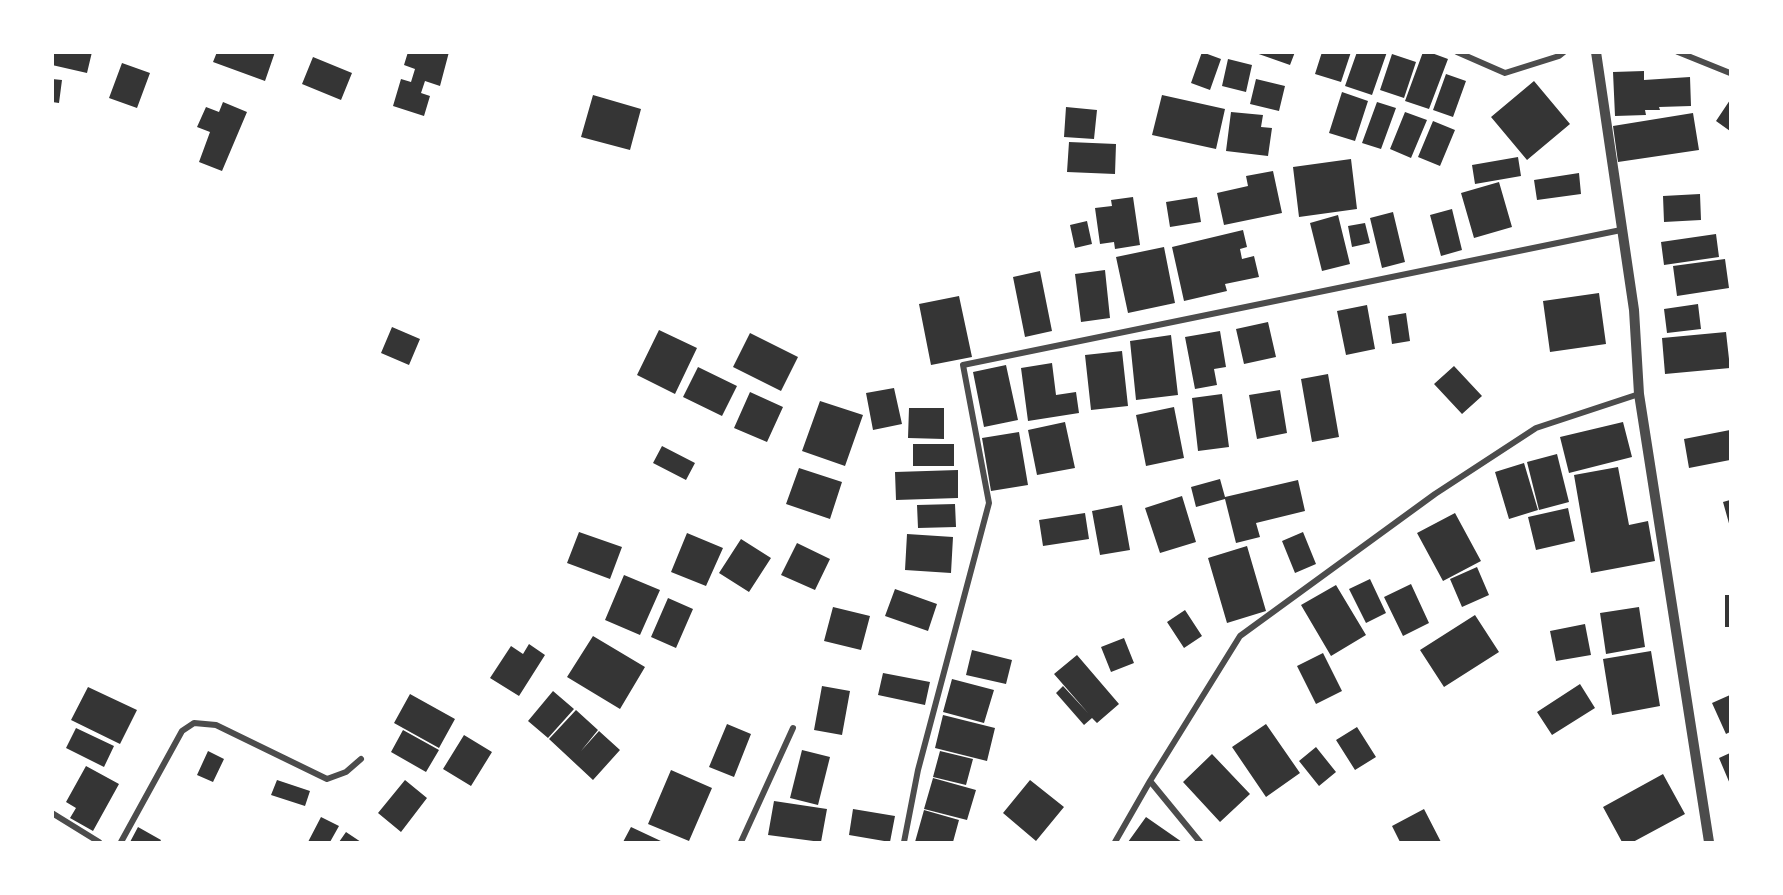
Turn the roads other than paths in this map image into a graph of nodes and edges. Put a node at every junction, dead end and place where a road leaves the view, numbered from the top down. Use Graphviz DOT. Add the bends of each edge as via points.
graph roads {
  1 [pos="1457,52"];
  2 [pos="1564,52"];
  3 [pos="1596,52"];
  4 [pos="1678,52"];
  5 [pos="1731,73"];
  6 [pos="1621,230"];
  7 [pos="1639,394"];
  8 [pos="793,728"];
  9 [pos="361,759"];
  10 [pos="1149,781"];
  11 [pos="52,813"];
  12 [pos="99,843"];
  13 [pos="121,843"];
  14 [pos="741,843"];
  15 [pos="904,843"];
  16 [pos="1115,843"];
  17 [pos="1200,843"];
  18 [pos="1709,843"];
  1 -- 2 [label="street" via="1505,73"];
  3 -- 6 [label="street"];
  4 -- 5 [label="street"];
  6 -- 7 [label="street" via="1634,310"];
  6 -- 15 [label="street" via="963,365 989,502 918,770"];
  7 -- 10 [label="street" via="1536,428 1435,494 1240,636"];
  7 -- 18 [label="street"];
  8 -- 14 [label="street"];
  9 -- 13 [label="street" via="346,772 327,779 216,725 194,723 182,731"];
  10 -- 16 [label="street"];
  10 -- 17 [label="street"];
  11 -- 12 [label="street"];
}
